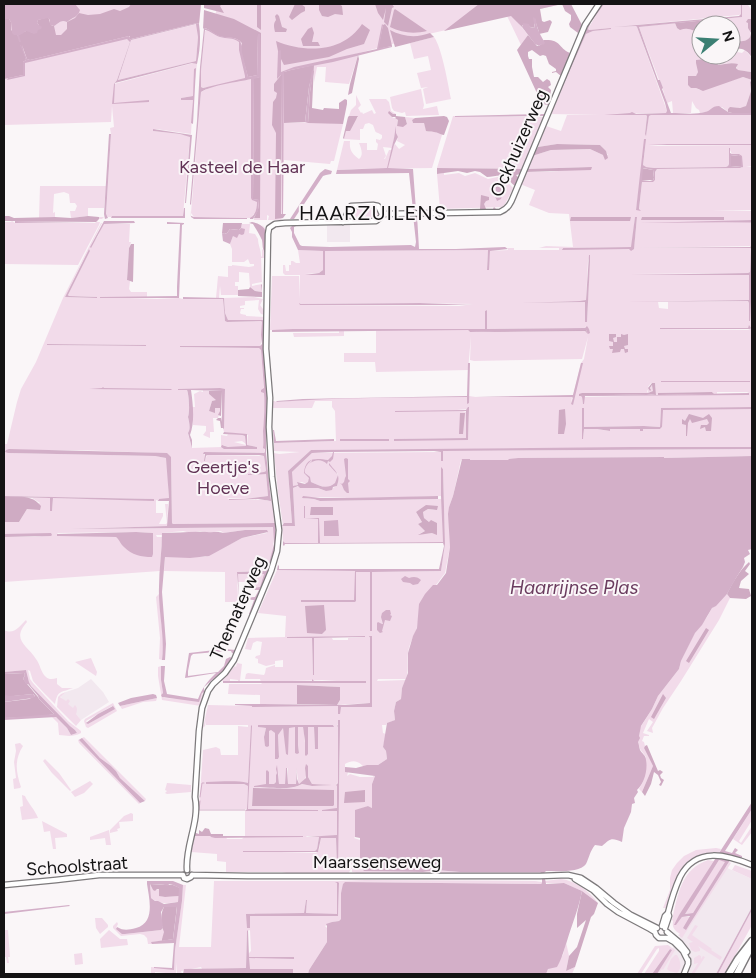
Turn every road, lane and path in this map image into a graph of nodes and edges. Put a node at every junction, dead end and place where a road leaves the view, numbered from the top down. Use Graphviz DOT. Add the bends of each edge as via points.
graph roads {
  1 [pos="599,4"];
  2 [pos="382,214"];
  3 [pos="343,222"];
  4 [pos="752,866"];
  5 [pos="187,870"];
  6 [pos="183,875"];
  7 [pos="192,875"];
  8 [pos="4,885"];
  9 [pos="661,929"];
  10 [pos="663,938"];
  11 [pos="752,942"];
  12 [pos="688,961"];
  13 [pos="684,974"];
  14 [pos="729,974"];
  15 [pos="737,974"];
  1 -- 2 [label="street, Ockhuizerweg" via="586,25 505,210"];
  2 -- 3 [label="street" via="376,221"];
  2 -- 3 [label="street" via="378,206 351,206"];
  3 -- 5 [label="street, Thematerweg" via="279,223 269,228 268,427 278,544 271,571 240,649 208,691 202,708 196,806"];
  4 -- 9 [label="street" via="714,855 690,864 680,877"];
  5 -- 6 [label="street"];
  5 -- 7 [label="street"];
  6 -- 7 [label="street" via="187,879"];
  6 -- 8 [label="street, Schoolstraat" via="99,875"];
  7 -- 9 [label="street, Maarssenseweg" via="568,875 585,881 631,915"];
  9 -- 10 [label="street" via="666,936"];
  9 -- 10 [label="street" via="658,937"];
  9 -- 12 [label="street" via="680,943"];
  10 -- 12 [label="street" via="678,945"];
  11 -- 14 [label="highway"];
  11 -- 15 [label="highway"];
  12 -- 13 [label="street"];
}
